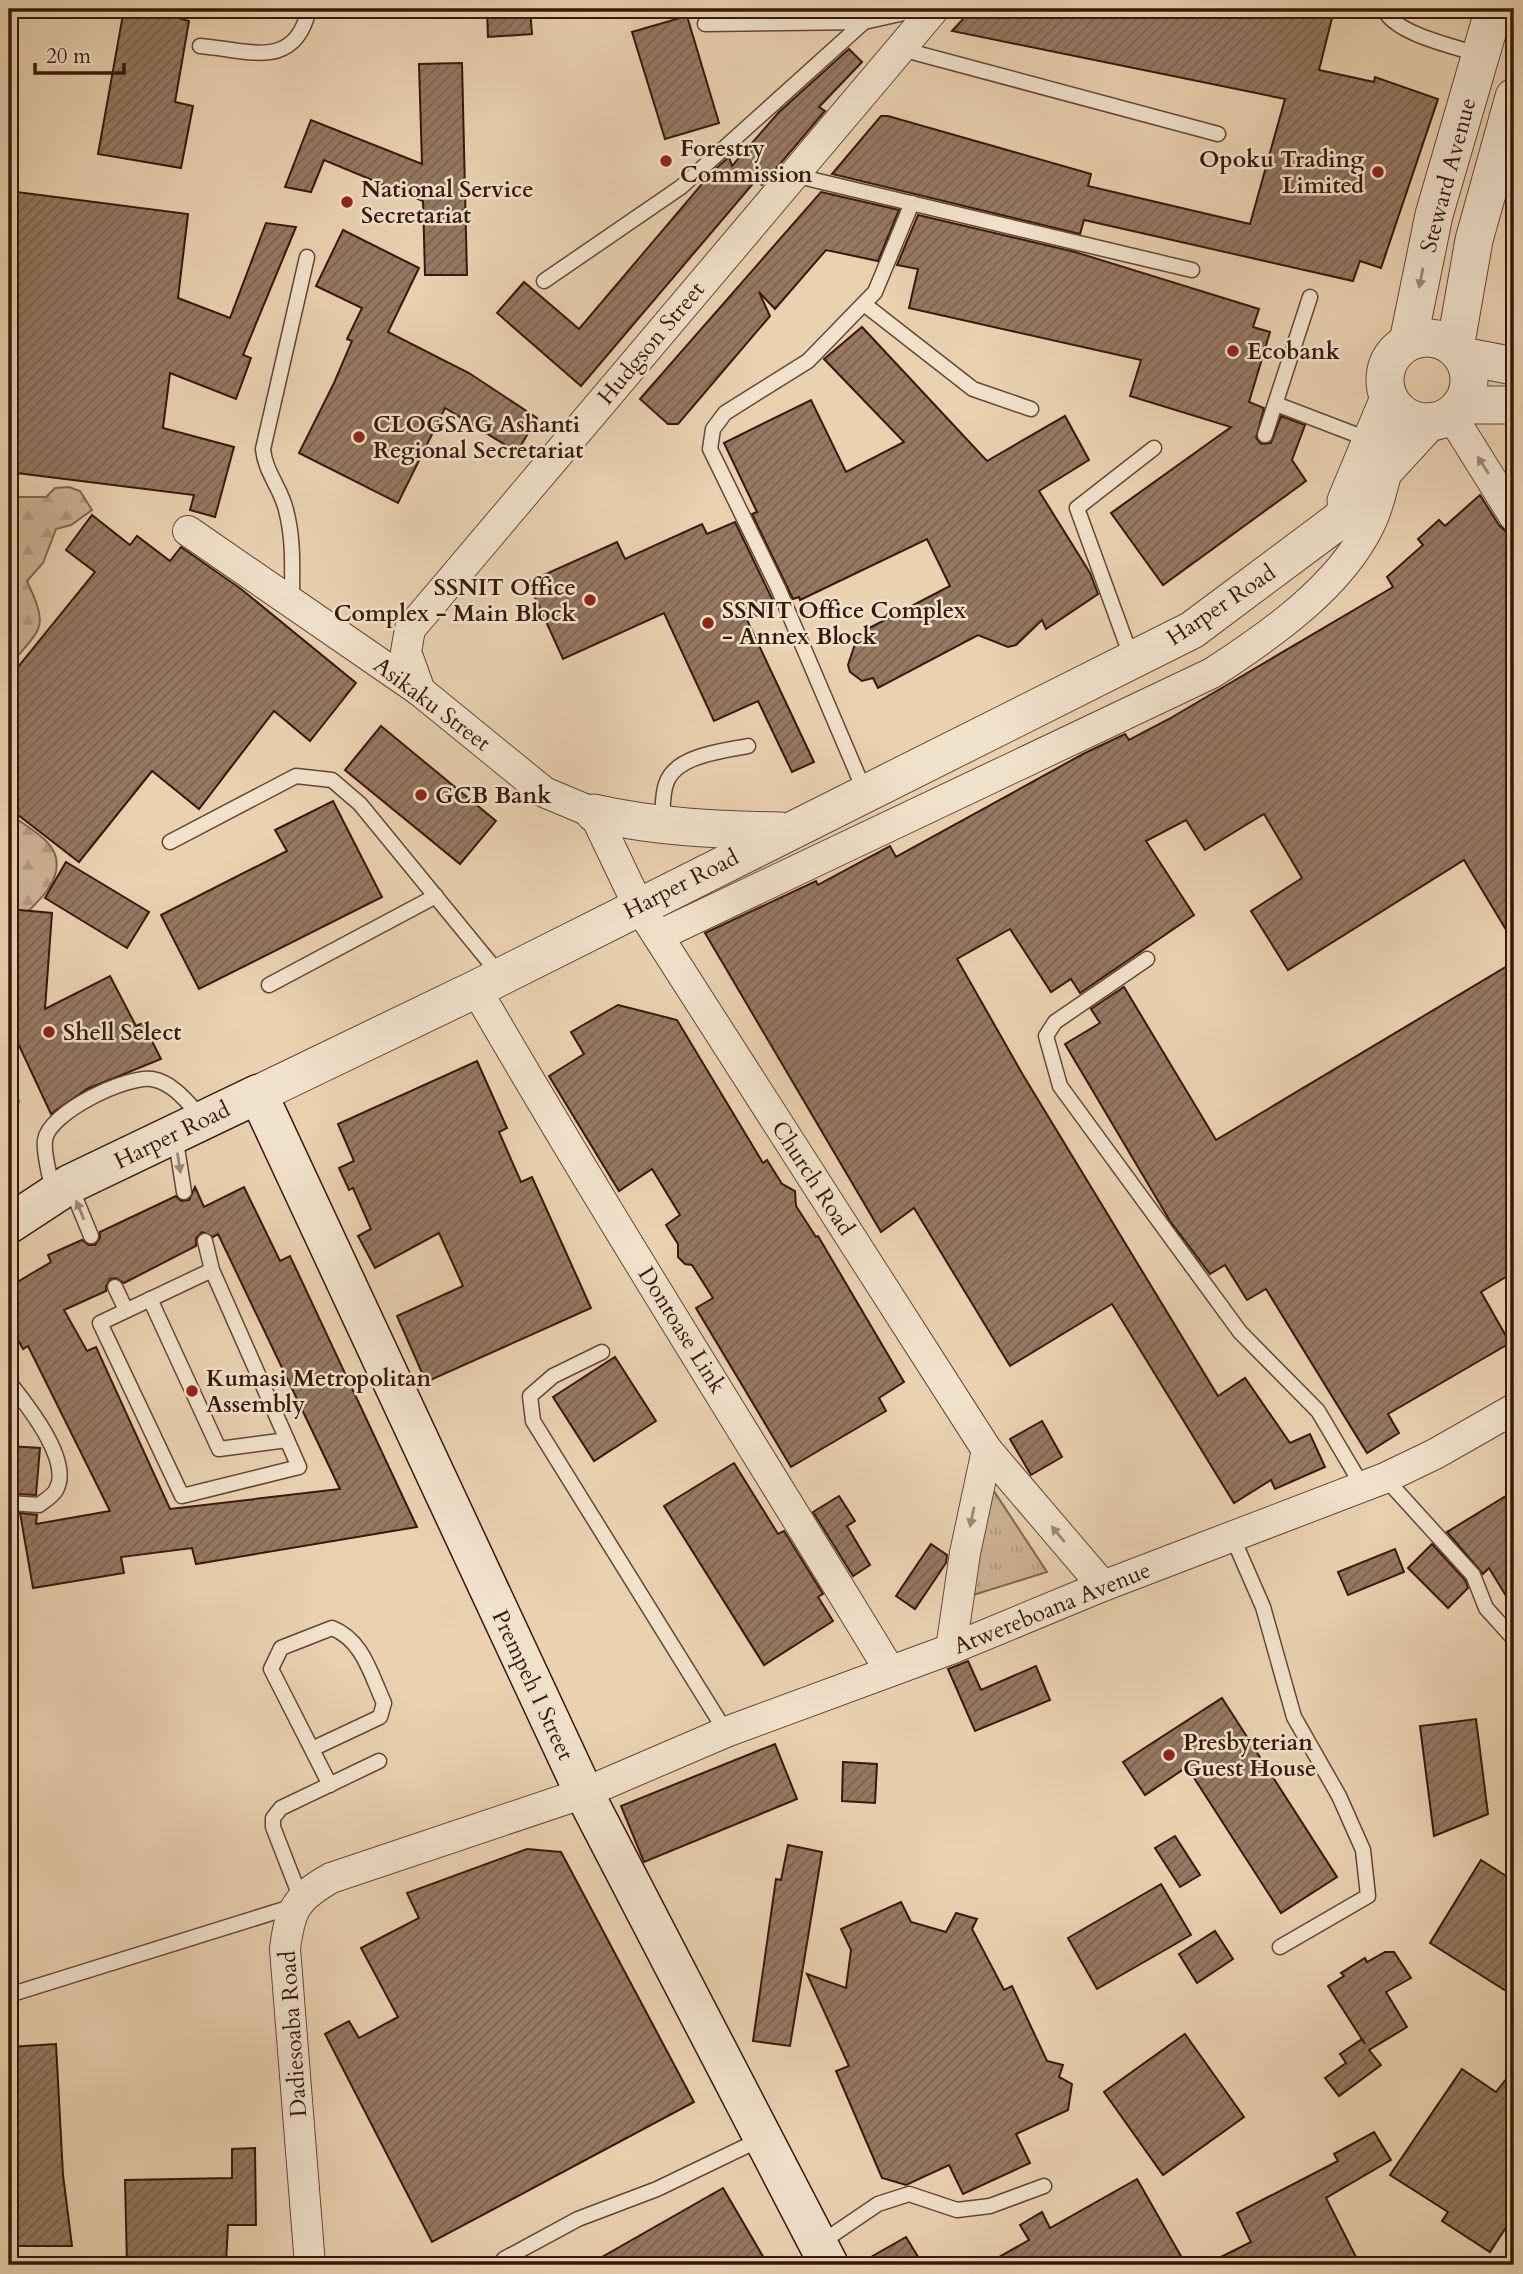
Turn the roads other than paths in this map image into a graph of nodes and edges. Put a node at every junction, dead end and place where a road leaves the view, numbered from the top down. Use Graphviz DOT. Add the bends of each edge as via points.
graph roads {
  1 [pos="309,9"];
  2 [pos="922,9"];
  3 [pos="934,9"];
  4 [pos="1384,9"];
  5 [pos="1494,9"];
  6 [pos="864,22"];
  7 [pos="705,23"];
  8 [pos="200,46"];
  9 [pos="901,49"];
  10 [pos="1481,55"];
  11 [pos="1514,97"];
  12 [pos="1218,134"];
  13 [pos="793,175"];
  14 [pos="912,203"];
  15 [pos="307,257"];
  16 [pos="1192,270"];
  17 [pos="544,281"];
  18 [pos="1310,297"];
  19 [pos="864,304"];
  20 [pos="1408,342"];
  21 [pos="1458,352"];
  22 [pos="1514,366"];
  23 [pos="1389,398"];
  24 [pos="1276,404"];
  25 [pos="1514,405"];
  26 [pos="1031,409"];
  27 [pos="1447,414"];
  28 [pos="1265,435"];
  29 [pos="1154,448"];
  30 [pos="1380,454"];
  31 [pos="1514,516"];
  32 [pos="188,531"];
  33 [pos="292,604"];
  34 [pos="1132,660"];
  35 [pos="420,691"];
  36 [pos="748,746"];
  37 [pos="865,792"];
  38 [pos="594,813"];
  39 [pos="662,822"];
  40 [pos="788,831"];
  41 [pos="170,842"];
  42 [pos="436,896"];
  43 [pos="638,905"];
  44 [pos="658,936"];
  45 [pos="1147,959"];
  46 [pos="489,982"];
  47 [pos="269,985"];
  48 [pos="258,1094"];
  49 [pos="189,1127"];
  50 [pos="62,1189"];
  51 [pos="184,1192"];
  52 [pos="9,1224"];
  53 [pos="90,1236"];
  54 [pos="205,1241"];
  55 [pos="212,1270"];
  56 [pos="115,1287"];
  57 [pos="150,1299"];
  58 [pos="126,1310"];
  59 [pos="602,1352"];
  60 [pos="9,1382"];
  61 [pos="1514,1409"];
  62 [pos="287,1440"];
  63 [pos="987,1450"];
  64 [pos="1374,1482"];
  65 [pos="9,1503"];
  66 [pos="1232,1536"];
  67 [pos="1102,1586"];
  68 [pos="1514,1639"];
  69 [pos="951,1650"];
  70 [pos="890,1671"];
  71 [pos="726,1732"];
  72 [pos="312,1749"];
  73 [pos="379,1761"];
  74 [pos="330,1785"];
  75 [pos="584,1793"];
  76 [pos="298,1902"];
  77 [pos="1280,1947"];
  78 [pos="9,1995"];
  79 [pos="763,2138"];
  80 [pos="1044,2186"];
  81 [pos="823,2255"];
  82 [pos="504,2259"];
  83 [pos="310,2265"];
  1 -- 8 [label="lane" via="294,43 277,53"];
  2 -- 6 [label="lane"];
  3 -- 9 [label="street, Hudgson Street"];
  4 -- 10 [label="lane" via="1411,32"];
  5 -- 10 [label="street, Steward Avenue"];
  6 -- 7 [label="lane"];
  6 -- 17 [label="lane" via="681,187"];
  9 -- 12 [label="lane"];
  9 -- 13 [label="street, Hudgson Street"];
  10 -- 20 [label="street, Steward Avenue, one-way" via="1434,215"];
  11 -- 21 [label="street, Steward Avenue" via="1474,240"];
  13 -- 14 [label="lane"];
  13 -- 35 [label="street, Hudgson Street" via="410,629 406,652"];
  14 -- 16 [label="lane"];
  14 -- 19 [label="lane" via="875,292"];
  15 -- 33 [label="lane" via="262,449 292,538"];
  18 -- 24 [label="lane"];
  19 -- 26 [label="lane" via="973,389"];
  19 -- 37 [label="lane" via="808,361 725,412 713,429 710,449 778,588"];
  20 -- 21 [label="street" via="1432,338"];
  20 -- 23 [label="street" via="1390,360 1385,386"];
  21 -- 22 [label="street"];
  21 -- 27 [label="street" via="1468,372 1468,389"];
  23 -- 27 [label="street" via="1399,412 1413,420"];
  23 -- 30 [label="street, Harper Road"];
  24 -- 28 [label="lane"];
  24 -- 30 [label="lane"];
  25 -- 27 [label="street"];
  27 -- 30 [label="street, Harper Road"];
  31 -- 27 [label="street, one-way"];
  29 -- 34 [label="lane" via="1077,508"];
  30 -- 34 [label="street, Harper Road" via="1338,521 1192,630"];
  30 -- 44 [label="street" via="1370,524 1344,563 1296,614 1212,673"];
  32 -- 33 [label="street, Asikaku Street"];
  33 -- 35 [label="street, Asikaku Street"];
  34 -- 37 [label="street, Harper Road"];
  35 -- 38 [label="street, Asikaku Street" via="544,792"];
  36 -- 39 [label="lane" via="700,756 677,769 666,782"];
  37 -- 40 [label="street, Harper Road"];
  38 -- 39 [label="street" via="634,822"];
  38 -- 43 [label="street"];
  39 -- 40 [label="street" via="716,830"];
  40 -- 43 [label="street, Harper Road"];
  41 -- 42 [label="lane" via="296,776 331,780 360,804"];
  42 -- 46 [label="lane"];
  42 -- 47 [label="lane"];
  43 -- 44 [label="street, Church Road"];
  43 -- 46 [label="street, Harper Road"];
  44 -- 63 [label="street, Church Road"];
  45 -- 64 [label="lane" via="1055,1022 1046,1036 1060,1086 1240,1332 1318,1411"];
  46 -- 48 [label="street, Harper Road"];
  46 -- 70 [label="street, Dontoase Link" via="580,1168 678,1320"];
  48 -- 49 [label="main road, Harper Road"];
  48 -- 75 [label="main road, Prempeh I Street"];
  49 -- 50 [label="main road, Harper Road"];
  49 -- 50 [label="lane" via="174,1088 153,1079 135,1079 68,1110 52,1123 45,1140"];
  49 -- 51 [label="lane, one-way"];
  50 -- 52 [label="main road, Harper Road"];
  53 -- 50 [label="lane, one-way"];
  54 -- 55 [label="lane"];
  55 -- 57 [label="lane"];
  55 -- 62 [label="lane"];
  56 -- 58 [label="lane"];
  57 -- 58 [label="lane"];
  57 -- 62 [label="lane" via="219,1449"];
  58 -- 62 [label="lane" via="100,1323 182,1496 299,1467"];
  59 -- 71 [label="lane" via="553,1376 530,1396 534,1421"];
  60 -- 65 [label="lane" via="42,1426 61,1471 56,1491 39,1505"];
  61 -- 64 [label="street, Atwereboana Avenue"];
  67 -- 63 [label="street, Church Road, one-way"];
  63 -- 69 [label="street, one-way"];
  64 -- 66 [label="street, Atwereboana Avenue"];
  64 -- 68 [label="lane" via="1473,1575 1486,1608"];
  66 -- 67 [label="street, Atwereboana Avenue"];
  66 -- 77 [label="lane" via="1263,1607 1294,1717 1339,1796 1363,1850 1368,1896"];
  67 -- 69 [label="street, Atwereboana Avenue"];
  69 -- 70 [label="street, Atwereboana Avenue"];
  70 -- 71 [label="street, Atwereboana Avenue"];
  71 -- 75 [label="street, Atwereboana Avenue"];
  72 -- 72 [label="lane" via="271,1669 281,1648 332,1628 356,1642 384,1703 380,1717"];
  72 -- 74 [label="lane"];
  73 -- 74 [label="lane"];
  74 -- 76 [label="lane" via="281,1808 273,1818"];
  75 -- 76 [label="street" via="331,1878"];
  75 -- 79 [label="main road, Prempeh I Street"];
  76 -- 78 [label="lane"];
  76 -- 83 [label="street, Dadiesoaba Road" via="285,1949"];
  79 -- 81 [label="main road, Prempeh I Street"];
  79 -- 82 [label="lane" via="657,2189 578,2219"];
  80 -- 81 [label="lane" via="990,2206 957,2210 909,2194 878,2204"];
}
